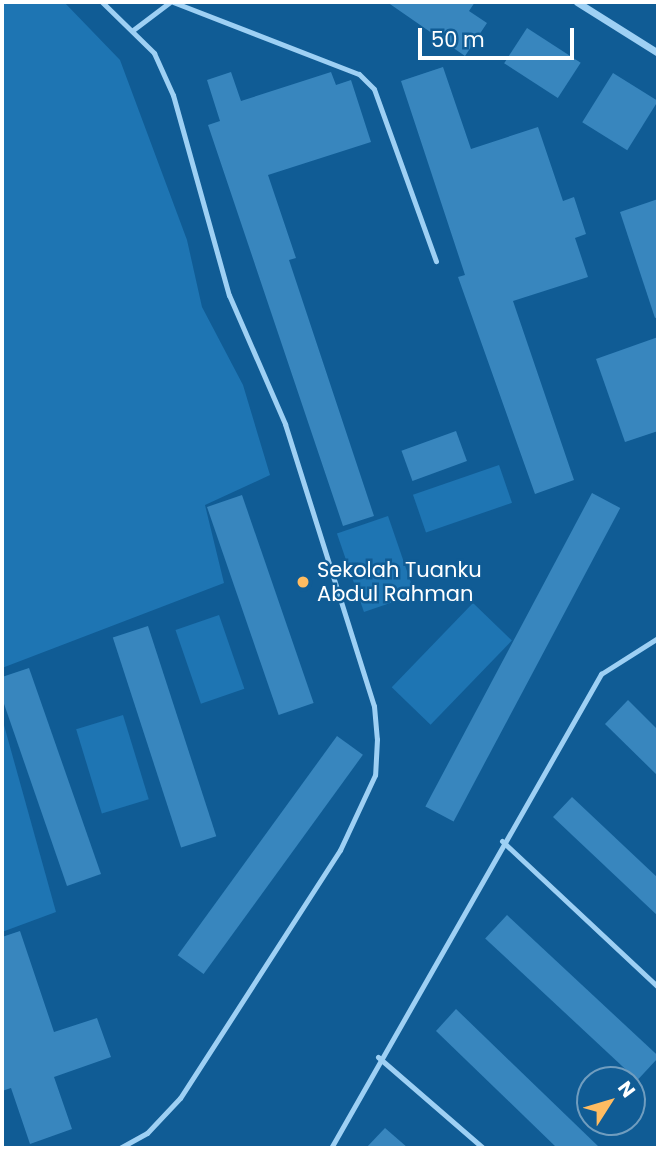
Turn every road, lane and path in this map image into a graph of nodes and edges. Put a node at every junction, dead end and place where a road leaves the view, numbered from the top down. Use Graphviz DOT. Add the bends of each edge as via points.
graph roads {
  1 [pos="102,2"];
  2 [pos="171,2"];
  3 [pos="578,2"];
  4 [pos="133,30"];
  5 [pos="658,54"];
  6 [pos="436,261"];
  7 [pos="658,638"];
  8 [pos="502,841"];
  9 [pos="658,988"];
  10 [pos="378,1057"];
  11 [pos="120,1148"];
  12 [pos="331,1148"];
  13 [pos="483,1148"];
  1 -- 4 [label="lane"];
  2 -- 4 [label="lane"];
  2 -- 6 [label="lane" via="359,74 374,89"];
  3 -- 5 [label="street"];
  4 -- 11 [label="lane" via="154,53 173,95 229,295 285,424 374,706 377,739 375,775 340,850 180,1098 147,1133"];
  7 -- 8 [label="lane" via="601,674"];
  8 -- 9 [label="lane"];
  8 -- 10 [label="lane"];
  10 -- 12 [label="lane"];
  10 -- 13 [label="lane"];
}
